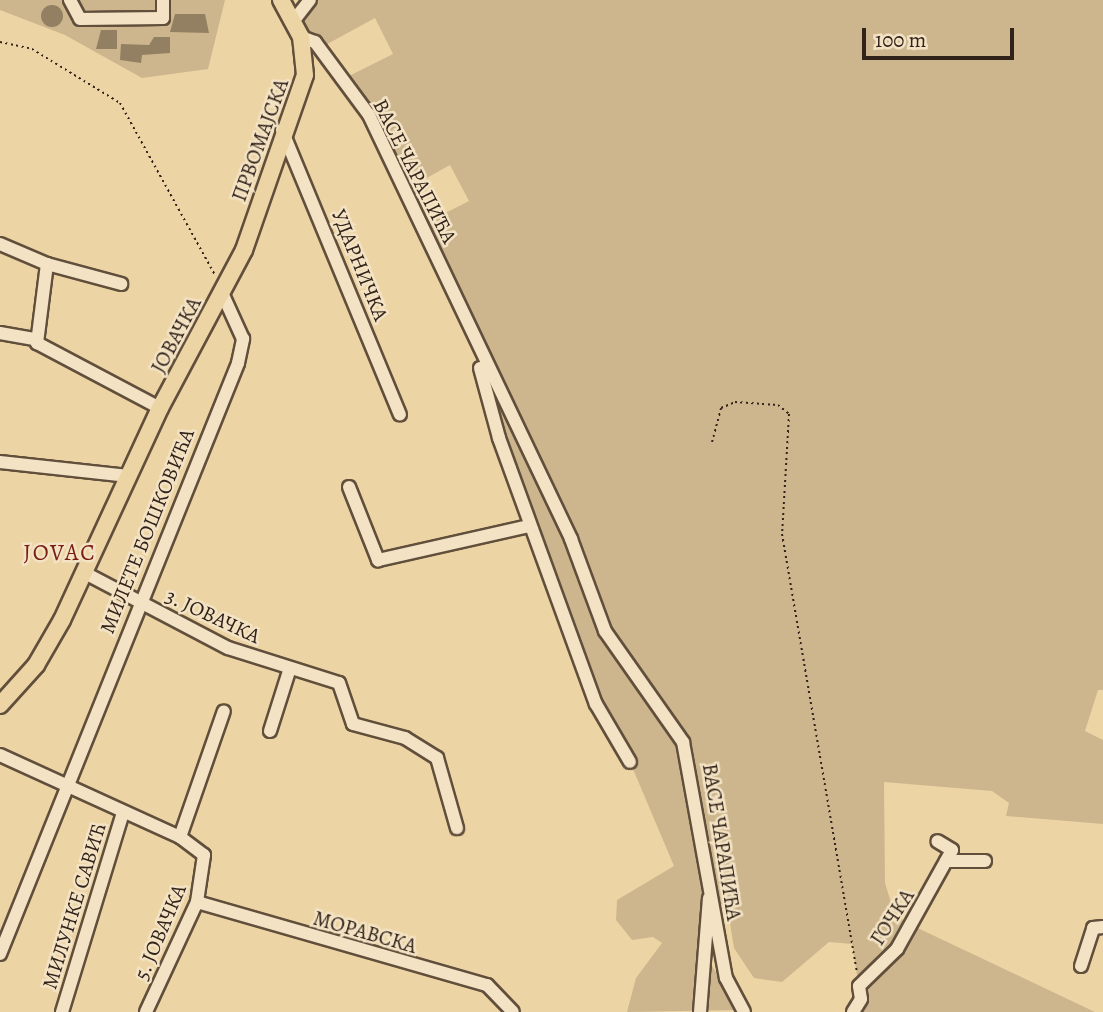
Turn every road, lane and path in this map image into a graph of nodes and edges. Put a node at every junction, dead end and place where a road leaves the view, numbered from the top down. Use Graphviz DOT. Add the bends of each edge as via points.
graph roads {
  1 [pos="70,0"];
  2 [pos="163,0"];
  3 [pos="281,0"];
  4 [pos="310,0"];
  5 [pos="295,19"];
  6 [pos="301,37"];
  7 [pos="0,42"];
  8 [pos="282,130"];
  9 [pos="0,244"];
  10 [pos="47,264"];
  11 [pos="121,284"];
  12 [pos="222,293"];
  13 [pos="0,332"];
  14 [pos="471,334"];
  15 [pos="35,339"];
  16 [pos="160,408"];
  17 [pos="400,415"];
  18 [pos="712,442"];
  19 [pos="0,463"];
  20 [pos="128,477"];
  21 [pos="349,487"];
  22 [pos="529,526"];
  23 [pos="85,573"];
  24 [pos="138,602"];
  25 [pos="290,668"];
  26 [pos="0,705"];
  27 [pos="224,710"];
  28 [pos="270,731"];
  29 [pos="0,755"];
  30 [pos="630,762"];
  31 [pos="65,784"];
  32 [pos="123,812"];
  33 [pos="457,828"];
  34 [pos="180,838"];
  35 [pos="936,841"];
  36 [pos="985,860"];
  37 [pos="946,861"];
  38 [pos="710,892"];
  39 [pos="197,902"];
  40 [pos="1103,927"];
  41 [pos="0,954"];
  42 [pos="1081,967"];
  43 [pos="859,986"];
  44 [pos="62,1012"];
  45 [pos="146,1012"];
  46 [pos="513,1012"];
  47 [pos="700,1012"];
  48 [pos="744,1012"];
  49 [pos="853,1012"];
  1 -- 2 [label="street" via="80,19 163,18"];
  3 -- 5 [label="main road, ПРВОМАЈСКА"];
  4 -- 5 [label="street"];
  5 -- 6 [label="main road, ПРВОМАЈСКА"];
  6 -- 8 [label="main road, ПРВОМАЈСКА" via="304,79"];
  6 -- 14 [label="street, ВАСЕ ЧАРАПИЋА" via="315,42 369,115"];
  7 -- 12 [label="path, ЈОВАЧКА" via="32,50 120,103"];
  8 -- 12 [label="main road, ПРВОМАЈСКА" via="244,250"];
  8 -- 17 [label="street, УДАРНИЧКА"];
  9 -- 10 [label="street"];
  10 -- 11 [label="street"];
  10 -- 15 [label="street"];
  12 -- 16 [label="main road, ЈОВАЧКА"];
  12 -- 24 [label="street, МИЛЕТЕ БОШКОВИЋА" via="243,339 238,363"];
  13 -- 15 [label="street"];
  14 -- 22 [label="street"];
  14 -- 38 [label="street, ВАСЕ ЧАРАПИЋА" via="571,539 605,631 683,742"];
  15 -- 16 [label="street"];
  16 -- 20 [label="main road, ЈОВАЧКА"];
  18 -- 43 [label="path" via="721,408 735,402 778,405 789,414 782,534"];
  19 -- 20 [label="street"];
  20 -- 23 [label="main road, ЈОВАЧКА"];
  21 -- 22 [label="street" via="378,561"];
  22 -- 30 [label="street" via="596,704"];
  23 -- 24 [label="street, 3. ЈОВАЧКА"];
  23 -- 26 [label="main road, ЈОВАЧКА" via="41,657"];
  24 -- 25 [label="street, 3. ЈОВАЧКА" via="228,648"];
  24 -- 31 [label="street, МИЛЕТЕ БОШКОВИЋА"];
  25 -- 28 [label="street"];
  25 -- 33 [label="street, 3. ЈОВАЧКА" via="339,682 353,724 405,737 431,752 445,772"];
  27 -- 34 [label="street"];
  29 -- 31 [label="street, 5. ЈОВАЧКА"];
  31 -- 32 [label="street, 5. ЈОВАЧКА"];
  31 -- 41 [label="street, МИЛЕТЕ БОШКОВИЋА"];
  32 -- 34 [label="street, 5. ЈОВАЧКА"];
  32 -- 44 [label="street, МИЛУНКЕ САВИЋ"];
  34 -- 39 [label="street, 5. ЈОВАЧКА" via="205,862"];
  35 -- 37 [label="street" via="951,850"];
  36 -- 37 [label="street"];
  37 -- 43 [label="street, ГОЧКА" via="897,949"];
  38 -- 47 [label="street" via="703,923"];
  38 -- 48 [label="street, ВАСЕ ЧАРАПИЋА" via="726,978"];
  39 -- 45 [label="street, 5. ЈОВАЧКА"];
  39 -- 46 [label="street, МОРАВСКА" via="487,985"];
  40 -- 42 [label="street" via="1093,928"];
  43 -- 49 [label="street" via="861,999"];
}
